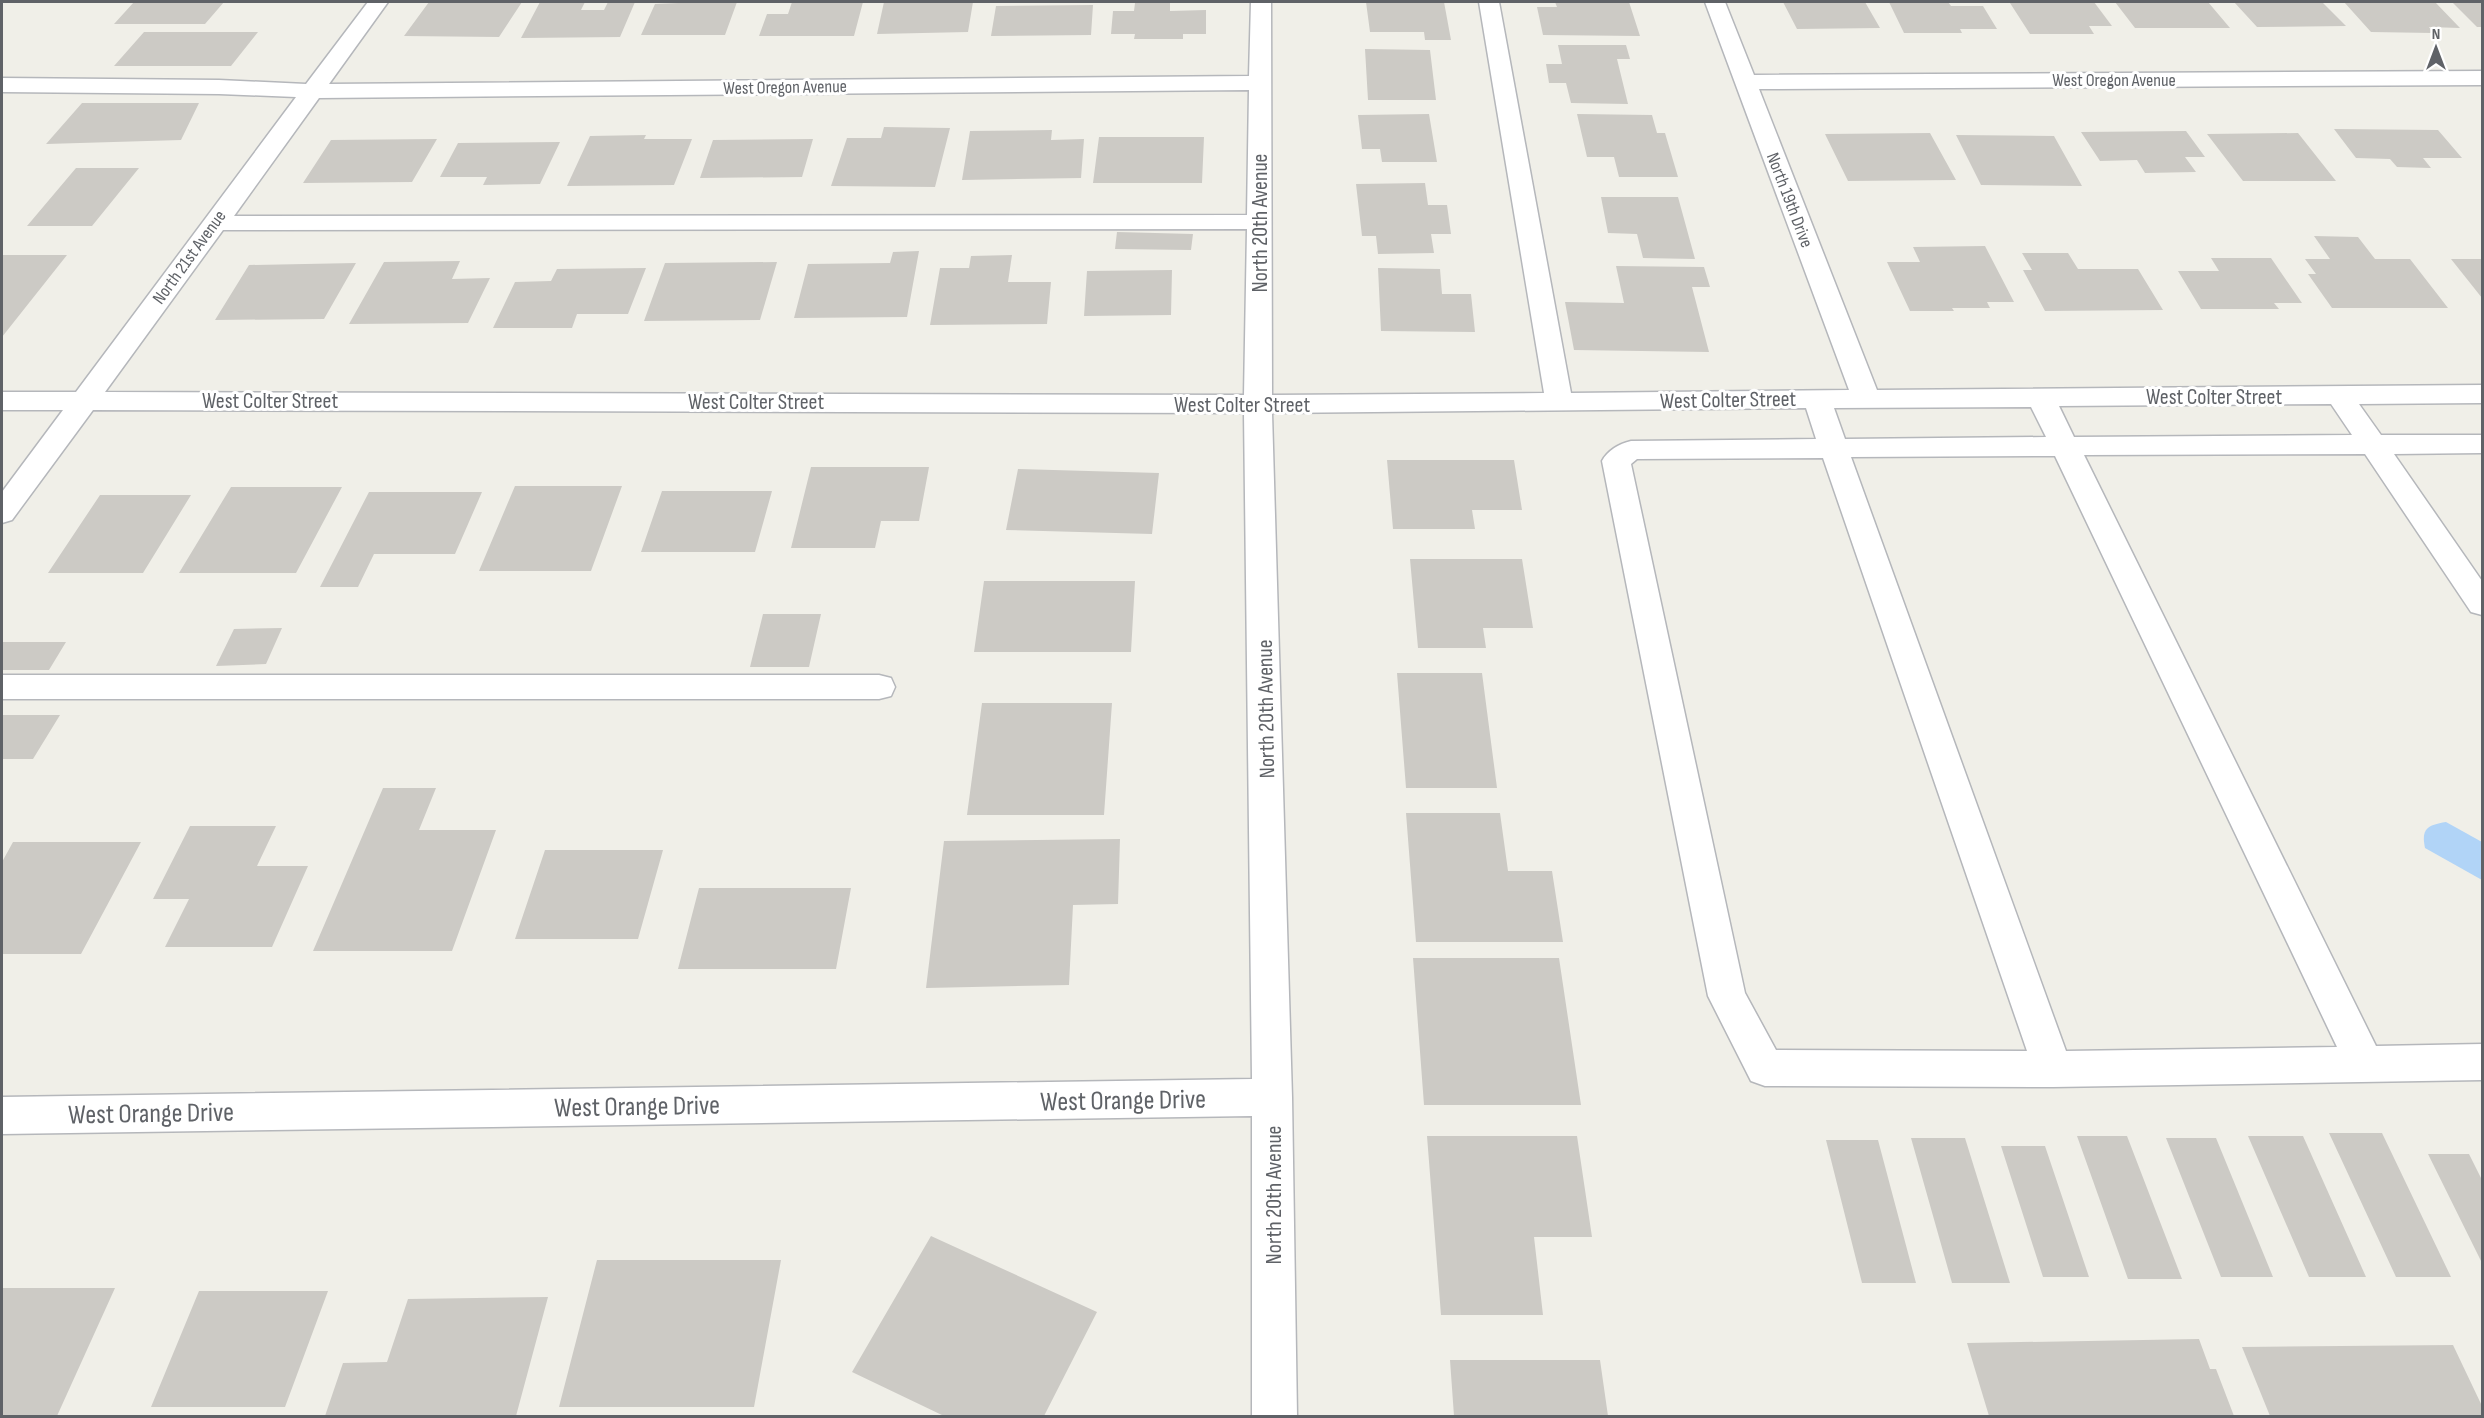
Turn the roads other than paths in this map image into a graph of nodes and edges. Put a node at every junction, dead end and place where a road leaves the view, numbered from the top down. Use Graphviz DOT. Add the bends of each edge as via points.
graph roads {
  1 [pos="378,2"];
  2 [pos="1261,2"];
  3 [pos="1489,2"];
  4 [pos="1714,2"];
  5 [pos="2482,78"];
  6 [pos="1745,82"];
  7 [pos="1259,83"];
  8 [pos="2,85"];
  9 [pos="312,91"];
  10 [pos="1259,222"];
  11 [pos="214,223"];
  12 [pos="2482,394"];
  13 [pos="2339,395"];
  14 [pos="2040,397"];
  15 [pos="1816,398"];
  16 [pos="1866,398"];
  17 [pos="87,399"];
  18 [pos="2,401"];
  19 [pos="1559,401"];
  20 [pos="1258,404"];
  21 [pos="2372,444"];
  22 [pos="2482,444"];
  23 [pos="2065,446"];
  24 [pos="1834,448"];
  25 [pos="2,513"];
  26 [pos="2482,604"];
  27 [pos="2,687"];
  28 [pos="879,687"];
  29 [pos="2482,1062"];
  30 [pos="2365,1064"];
  31 [pos="2054,1069"];
  32 [pos="1272,1097"];
  33 [pos="2,1116"];
  34 [pos="1275,1416"];
  1 -- 9 [label="street, North 21st Avenue"];
  2 -- 7 [label="street, North 20th Avenue"];
  3 -- 19 [label="street"];
  4 -- 6 [label="street, North 19th Drive"];
  5 -- 6 [label="street, West Oregon Avenue"];
  6 -- 16 [label="street, North 19th Drive"];
  7 -- 9 [label="street, West Oregon Avenue"];
  7 -- 10 [label="street, North 20th Avenue"];
  8 -- 9 [label="street, West Oregon Avenue"];
  9 -- 11 [label="street, North 21st Avenue"];
  10 -- 11 [label="street"];
  10 -- 20 [label="street, North 20th Avenue"];
  11 -- 17 [label="street, North 21st Avenue"];
  12 -- 13 [label="street, West Colter Street"];
  13 -- 14 [label="street, West Colter Street"];
  13 -- 21 [label="street"];
  14 -- 16 [label="street, West Colter Street"];
  14 -- 23 [label="street"];
  15 -- 16 [label="street, West Colter Street"];
  15 -- 19 [label="street, West Colter Street"];
  15 -- 24 [label="street"];
  17 -- 18 [label="street, West Colter Street"];
  17 -- 20 [label="street, West Colter Street"];
  17 -- 25 [label="street, North 21st Avenue"];
  19 -- 20 [label="street, West Colter Street"];
  20 -- 32 [label="street, North 20th Avenue"];
  21 -- 22 [label="street"];
  21 -- 23 [label="street"];
  21 -- 26 [label="street"];
  23 -- 24 [label="street"];
  23 -- 30 [label="street"];
  24 -- 31 [label="street"];
  24 -- 31 [label="street" via="1630,450 1616,461 1727,996 1765,1068"];
  27 -- 28 [label="street"];
  29 -- 30 [label="street"];
  30 -- 31 [label="street"];
  32 -- 33 [label="street, West Orange Drive"];
  32 -- 34 [label="street, North 20th Avenue"];
}
